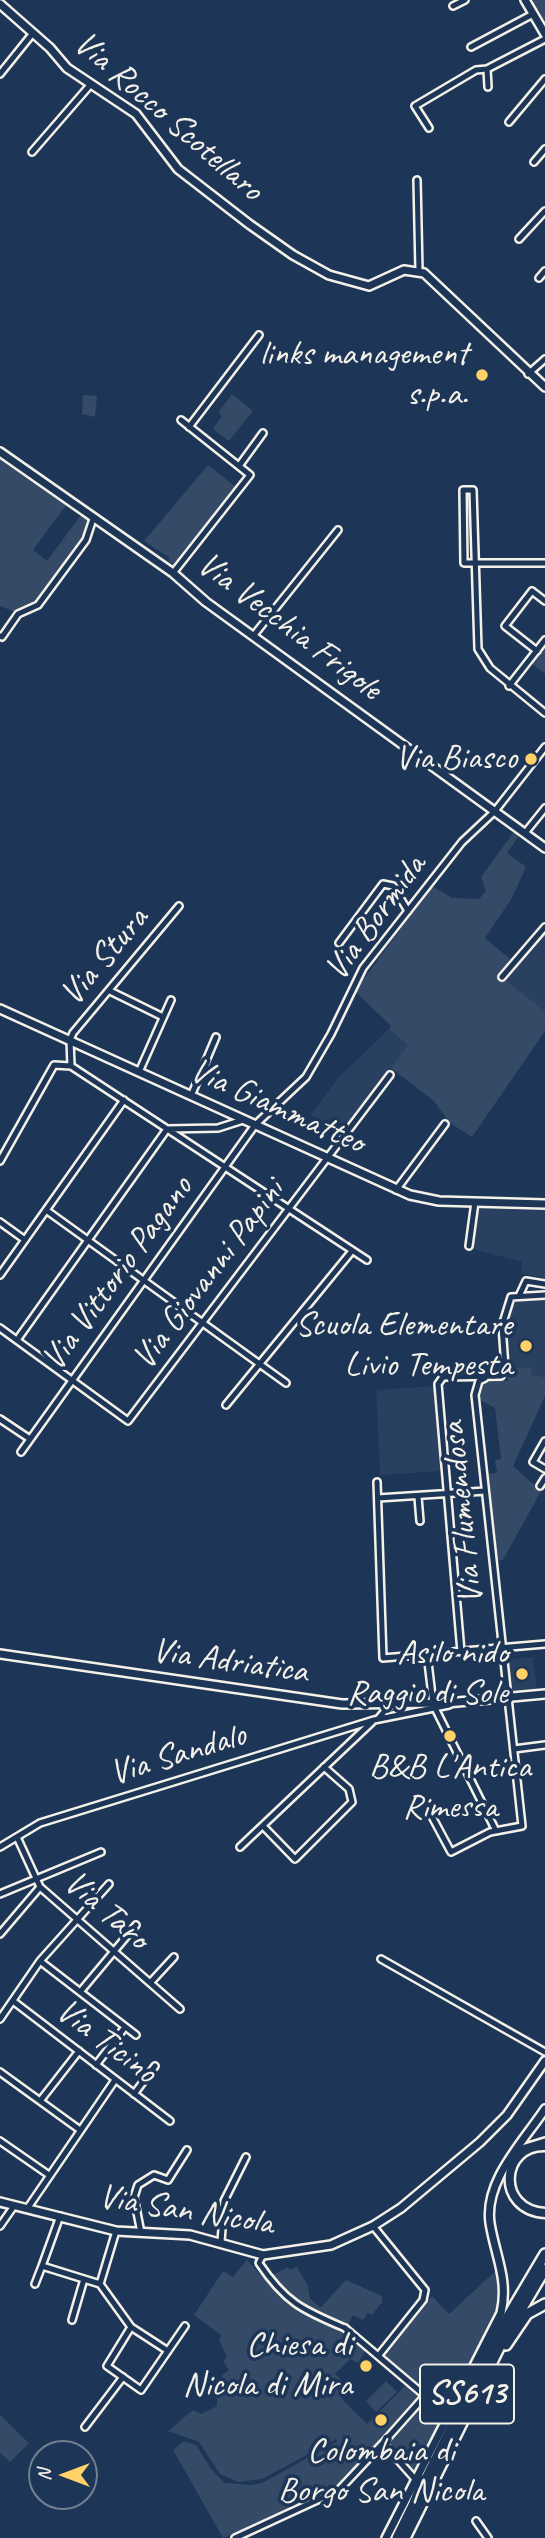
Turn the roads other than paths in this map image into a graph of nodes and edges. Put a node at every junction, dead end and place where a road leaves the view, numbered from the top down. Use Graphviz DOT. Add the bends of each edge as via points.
graph roads {
  1 [pos="465,0"];
  2 [pos="525,0"];
  3 [pos="0,5"];
  4 [pos="453,6"];
  5 [pos="533,14"];
  6 [pos="33,33"];
  7 [pos="545,36"];
  8 [pos="471,47"];
  9 [pos="487,69"];
  10 [pos="0,74"];
  11 [pos="545,79"];
  12 [pos="91,84"];
  13 [pos="488,87"];
  14 [pos="509,122"];
  15 [pos="429,128"];
  16 [pos="545,149"];
  17 [pos="33,152"];
  18 [pos="534,162"];
  19 [pos="417,180"];
  20 [pos="545,211"];
  21 [pos="519,239"];
  22 [pos="419,271"];
  23 [pos="545,271"];
  24 [pos="538,278"];
  25 [pos="260,335"];
  26 [pos="545,359"];
  27 [pos="528,374"];
  28 [pos="545,387"];
  29 [pos="181,421"];
  30 [pos="189,427"];
  31 [pos="263,433"];
  32 [pos="0,452"];
  33 [pos="239,466"];
  34 [pos="93,519"];
  35 [pos="338,530"];
  36 [pos="475,563"];
  37 [pos="545,563"];
  38 [pos="173,573"];
  39 [pos="545,601"];
  40 [pos="254,635"];
  41 [pos="0,636"];
  42 [pos="545,640"];
  43 [pos="537,651"];
  44 [pos="509,686"];
  45 [pos="545,713"];
  46 [pos="545,747"];
  47 [pos="545,808"];
  48 [pos="495,810"];
  49 [pos="524,833"];
  50 [pos="545,848"];
  51 [pos="179,906"];
  52 [pos="408,911"];
  53 [pos="545,927"];
  54 [pos="339,943"];
  55 [pos="502,977"];
  56 [pos="110,991"];
  57 [pos="171,1000"];
  58 [pos="0,1009"];
  59 [pos="163,1017"];
  60 [pos="216,1037"];
  61 [pos="69,1041"];
  62 [pos="71,1066"];
  63 [pos="139,1072"];
  64 [pos="390,1075"];
  65 [pos="191,1096"];
  66 [pos="124,1100"];
  67 [pos="243,1120"];
  68 [pos="445,1124"];
  69 [pos="254,1125"];
  70 [pos="167,1129"];
  71 [pos="328,1158"];
  72 [pos="0,1161"];
  73 [pos="225,1167"];
  74 [pos="396,1190"];
  75 [pos="475,1202"];
  76 [pos="545,1204"];
  77 [pos="289,1209"];
  78 [pos="46,1210"];
  79 [pos="0,1222"];
  80 [pos="25,1240"];
  81 [pos="88,1240"];
  82 [pos="469,1246"];
  83 [pos="352,1251"];
  84 [pos="367,1260"];
  85 [pos="0,1275"];
  86 [pos="144,1280"];
  87 [pos="545,1284"];
  88 [pos="545,1295"];
  89 [pos="519,1296"];
  90 [pos="203,1323"];
  91 [pos="0,1328"];
  92 [pos="17,1340"];
  93 [pos="261,1364"];
  94 [pos="485,1378"];
  95 [pos="72,1380"];
  96 [pos="286,1382"];
  97 [pos="226,1405"];
  98 [pos="0,1419"];
  99 [pos="30,1439"];
  100 [pos="545,1441"];
  101 [pos="21,1452"];
  102 [pos="545,1469"];
  103 [pos="545,1478"];
  104 [pos="377,1482"];
  105 [pos="540,1486"];
  106 [pos="485,1491"];
  107 [pos="447,1494"];
  108 [pos="418,1497"];
  109 [pos="378,1498"];
  110 [pos="420,1521"];
  111 [pos="545,1643"];
  112 [pos="502,1648"];
  113 [pos="461,1652"];
  114 [pos="0,1654"];
  115 [pos="427,1654"];
  116 [pos="545,1693"];
  117 [pos="508,1697"];
  118 [pos="373,1706"];
  119 [pos="389,1706"];
  120 [pos="434,1707"];
  121 [pos="376,1719"];
  122 [pos="545,1745"];
  123 [pos="514,1749"];
  124 [pos="324,1767"];
  125 [pos="429,1811"];
  126 [pos="263,1826"];
  127 [pos="496,1831"];
  128 [pos="16,1837"];
  129 [pos="0,1846"];
  130 [pos="240,1847"];
  131 [pos="101,1852"];
  132 [pos="36,1880"];
  133 [pos="109,1884"];
  134 [pos="40,1887"];
  135 [pos="0,1894"];
  136 [pos="78,1919"];
  137 [pos="136,1925"];
  138 [pos="0,1934"];
  139 [pos="114,1951"];
  140 [pos="174,1957"];
  141 [pos="381,1959"];
  142 [pos="40,1961"];
  143 [pos="150,1983"];
  144 [pos="79,1992"];
  145 [pos="13,2001"];
  146 [pos="180,2009"];
  147 [pos="0,2019"];
  148 [pos="125,2027"];
  149 [pos="136,2035"];
  150 [pos="79,2051"];
  151 [pos="545,2052"];
  152 [pos="545,2061"];
  153 [pos="96,2065"];
  154 [pos="156,2066"];
  155 [pos="0,2072"];
  156 [pos="115,2080"];
  157 [pos="134,2094"];
  158 [pos="40,2101"];
  159 [pos="545,2109"];
  160 [pos="170,2121"];
  161 [pos="80,2130"];
  162 [pos="0,2141"];
  163 [pos="545,2144"];
  164 [pos="187,2150"];
  165 [pos="515,2152"];
  166 [pos="246,2157"];
  167 [pos="49,2175"];
  168 [pos="0,2203"];
  169 [pos="14,2206"];
  170 [pos="27,2208"];
  171 [pos="545,2213"];
  172 [pos="60,2216"];
  173 [pos="0,2226"];
  174 [pos="373,2226"];
  175 [pos="116,2231"];
  176 [pos="141,2233"];
  177 [pos="221,2242"];
  178 [pos="263,2255"];
  179 [pos="545,2255"];
  180 [pos="41,2266"];
  181 [pos="545,2269"];
  182 [pos="84,2279"];
  183 [pos="35,2284"];
  184 [pos="100,2284"];
  185 [pos="545,2304"];
  186 [pos="72,2320"];
  187 [pos="185,2326"];
  188 [pos="131,2327"];
  189 [pos="345,2328"];
  190 [pos="168,2351"];
  191 [pos="379,2355"];
  192 [pos="123,2377"];
  193 [pos="469,2406"];
  194 [pos="85,2427"];
  195 [pos="383,2443"];
  196 [pos="415,2479"];
  197 [pos="476,2521"];
  198 [pos="235,2538"];
  199 [pos="386,2538"];
  200 [pos="397,2538"];
  201 [pos="405,2538"];
  202 [pos="488,2538"];
  1 -- 4 [label="street"];
  2 -- 5 [label="street"];
  3 -- 6 [label="street, Via Rocco Scotellaro"];
  5 -- 7 [label="street"];
  5 -- 8 [label="street"];
  6 -- 10 [label="street"];
  6 -- 12 [label="street, Via Rocco Scotellaro" via="67,68"];
  7 -- 9 [label="street"];
  9 -- 13 [label="street"];
  9 -- 15 [label="street" via="476,70 415,106"];
  11 -- 14 [label="street"];
  12 -- 17 [label="street"];
  12 -- 22 [label="street, Via Rocco Scotellaro" via="136,114 178,169 293,255 329,275 369,286 404,271"];
  16 -- 18 [label="street"];
  19 -- 22 [label="street"];
  20 -- 21 [label="street"];
  22 -- 27 [label="street"];
  23 -- 24 [label="street"];
  25 -- 30 [label="street"];
  26 -- 27 [label="street"];
  27 -- 28 [label="street"];
  29 -- 30 [label="street"];
  30 -- 33 [label="street"];
  31 -- 33 [label="street"];
  32 -- 34 [label="street, Via Vecchia Frigole"];
  33 -- 38 [label="street" via="250,475"];
  34 -- 38 [label="street, Via Vecchia Frigole"];
  34 -- 41 [label="street" via="86,540 38,605 18,614"];
  35 -- 40 [label="street"];
  36 -- 36 [label="street" via="473,490 463,490 464,563"];
  36 -- 37 [label="street"];
  36 -- 44 [label="street" via="478,649"];
  38 -- 40 [label="street, Via Vecchia Frigole"];
  39 -- 43 [label="street" via="532,592 505,626"];
  40 -- 48 [label="street, Via Vecchia Frigole"];
  42 -- 43 [label="street"];
  43 -- 44 [label="street"];
  44 -- 45 [label="street"];
  46 -- 48 [label="street, Via Bormida"];
  47 -- 49 [label="street"];
  48 -- 49 [label="street, Via Vecchia Frigole"];
  48 -- 52 [label="street, Via Bormida" via="462,842"];
  49 -- 50 [label="street, Via Vecchia Frigole"];
  51 -- 56 [label="street, Via Stura"];
  52 -- 54 [label="street" via="393,886 383,884"];
  52 -- 69 [label="street, Via Bormida" via="363,968 306,1077"];
  53 -- 55 [label="street"];
  56 -- 59 [label="street"];
  56 -- 61 [label="street, Via Stura"];
  57 -- 59 [label="street"];
  58 -- 61 [label="street, Via Giammatteo"];
  59 -- 63 [label="street"];
  60 -- 65 [label="street"];
  61 -- 62 [label="street"];
  61 -- 63 [label="street, Via Giammatteo"];
  62 -- 66 [label="street"];
  62 -- 72 [label="street" via="54,1065"];
  63 -- 65 [label="street, Via Giammatteo"];
  64 -- 71 [label="street, Via Giovanni Papini"];
  65 -- 67 [label="street, Via Giammatteo"];
  66 -- 70 [label="street"];
  66 -- 78 [label="street"];
  67 -- 69 [label="street, Via Giammatteo"];
  67 -- 70 [label="street" via="218,1128"];
  68 -- 74 [label="street"];
  69 -- 71 [label="street, Via Giammatteo"];
  69 -- 73 [label="street, Via Vittorio Pagano"];
  70 -- 73 [label="street"];
  70 -- 81 [label="street"];
  71 -- 74 [label="street, Via Giammatteo"];
  71 -- 77 [label="street, Via Giovanni Papini"];
  73 -- 77 [label="street"];
  73 -- 86 [label="street, Via Vittorio Pagano"];
  74 -- 75 [label="street, Via Giammatteo" via="424,1199"];
  75 -- 76 [label="street, Via Giammatteo"];
  75 -- 82 [label="street"];
  77 -- 83 [label="street"];
  77 -- 90 [label="street, Via Giovanni Papini"];
  78 -- 80 [label="street"];
  78 -- 81 [label="street"];
  79 -- 80 [label="street"];
  80 -- 85 [label="street"];
  81 -- 86 [label="street"];
  81 -- 92 [label="street"];
  83 -- 84 [label="street"];
  83 -- 93 [label="street"];
  86 -- 90 [label="street"];
  86 -- 95 [label="street, Via Vittorio Pagano"];
  87 -- 89 [label="street" via="526,1281"];
  88 -- 89 [label="street"];
  89 -- 94 [label="street" via="511,1297 502,1326 504,1373"];
  90 -- 93 [label="street"];
  90 -- 95 [label="street, Via Giovanni Papini" via="128,1421"];
  91 -- 92 [label="street"];
  92 -- 95 [label="street"];
  93 -- 96 [label="street"];
  93 -- 97 [label="street"];
  94 -- 106 [label="street, Via Flumendosa" via="479,1381 475,1395"];
  94 -- 107 [label="street" via="439,1380"];
  95 -- 99 [label="street, Via Vittorio Pagano"];
  98 -- 99 [label="street"];
  99 -- 101 [label="street, Via Vittorio Pagano"];
  100 -- 102 [label="street" via="533,1462"];
  103 -- 105 [label="street"];
  104 -- 109 [label="street"];
  106 -- 107 [label="street"];
  106 -- 112 [label="street, Via Flumendosa"];
  107 -- 108 [label="street"];
  107 -- 113 [label="street"];
  108 -- 109 [label="street"];
  108 -- 110 [label="street"];
  109 -- 115 [label="street" via="383,1658"];
  111 -- 112 [label="street"];
  112 -- 113 [label="street"];
  112 -- 117 [label="street, Via Flumendosa"];
  113 -- 115 [label="street"];
  114 -- 118 [label="street, Via Adriatica" via="309,1701"];
  115 -- 120 [label="street"];
  116 -- 117 [label="street, Via Adriatica"];
  117 -- 120 [label="street, Via Adriatica"];
  117 -- 123 [label="street, Via Flumendosa"];
  118 -- 119 [label="street, Via Adriatica"];
  118 -- 121 [label="street"];
  119 -- 120 [label="street, Via Adriatica"];
  119 -- 121 [label="street"];
  120 -- 121 [label="street, Via Adriatica"];
  120 -- 127 [label="street"];
  121 -- 124 [label="street"];
  121 -- 128 [label="street, Via Sandalo" via="40,1823"];
  122 -- 123 [label="street"];
  123 -- 127 [label="street, Via Flumendosa" via="523,1826"];
  124 -- 126 [label="street"];
  124 -- 126 [label="street" via="349,1789 352,1802 295,1859"];
  125 -- 127 [label="street" via="451,1852"];
  126 -- 130 [label="street"];
  128 -- 129 [label="street, Via Sandalo"];
  128 -- 132 [label="street, Via Taro"];
  131 -- 132 [label="street"];
  132 -- 134 [label="street, Via Taro"];
  132 -- 135 [label="street"];
  133 -- 136 [label="street"];
  134 -- 136 [label="street, Via Taro"];
  134 -- 138 [label="street"];
  136 -- 139 [label="street, Via Taro"];
  136 -- 142 [label="street"];
  137 -- 139 [label="street"];
  139 -- 143 [label="street, Via Taro"];
  139 -- 144 [label="street"];
  140 -- 143 [label="street"];
  141 -- 151 [label="street"];
  142 -- 144 [label="street"];
  142 -- 145 [label="street"];
  143 -- 146 [label="street, Via Taro"];
  144 -- 148 [label="street"];
  145 -- 147 [label="street"];
  145 -- 150 [label="street, Via Ticino"];
  148 -- 149 [label="street"];
  148 -- 153 [label="street"];
  150 -- 153 [label="street, Via Ticino"];
  150 -- 158 [label="street"];
  152 -- 174 [label="street, Via San Nicola" via="494,2129"];
  153 -- 156 [label="street, Via Ticino"];
  154 -- 157 [label="street"];
  155 -- 158 [label="street"];
  156 -- 157 [label="street, Via Ticino"];
  156 -- 161 [label="street"];
  157 -- 160 [label="street, Via Ticino"];
  158 -- 161 [label="street"];
  159 -- 165 [label="street"];
  161 -- 167 [label="street"];
  162 -- 167 [label="street"];
  163 -- 165 [label="street" via="530,2144"];
  163 -- 171 [label="main road" via="523,2152 509,2178 516,2200 529,2210"];
  164 -- 176 [label="street" via="168,2180 154,2175 138,2185 134,2197"];
  165 -- 196 [label="street" via="496,2184 489,2213 504,2276 501,2313"];
  166 -- 177 [label="street" via="225,2201"];
  167 -- 170 [label="street"];
  168 -- 169 [label="street, Via San Nicola"];
  169 -- 170 [label="street, Via San Nicola"];
  169 -- 173 [label="street"];
  170 -- 172 [label="street, Via San Nicola"];
  172 -- 175 [label="street, Via San Nicola"];
  172 -- 180 [label="street"];
  174 -- 178 [label="street, Via San Nicola" via="331,2245"];
  174 -- 191 [label="street" via="425,2290 423,2300"];
  175 -- 176 [label="street, Via San Nicola"];
  175 -- 184 [label="street"];
  176 -- 177 [label="street, Via San Nicola"];
  177 -- 178 [label="street, Via San Nicola"];
  178 -- 189 [label="street" via="259,2263 283,2295"];
  179 -- 200 [label="highway, SS613" via="494,2340"];
  180 -- 182 [label="street"];
  180 -- 183 [label="street"];
  181 -- 193 [label="highway, SS613"];
  182 -- 184 [label="street"];
  182 -- 186 [label="street"];
  184 -- 188 [label="street"];
  185 -- 193 [label="highway" via="520,2322"];
  187 -- 190 [label="street"];
  188 -- 190 [label="street"];
  188 -- 192 [label="street" via="107,2362"];
  189 -- 191 [label="street"];
  190 -- 192 [label="street" via="141,2390"];
  191 -- 195 [label="street" via="423,2394"];
  192 -- 194 [label="street"];
  193 -- 201 [label="highway, SS613"];
  195 -- 196 [label="street"];
  195 -- 198 [label="street" via="339,2490"];
  196 -- 199 [label="street"];
  197 -- 202 [label="street"];
}
